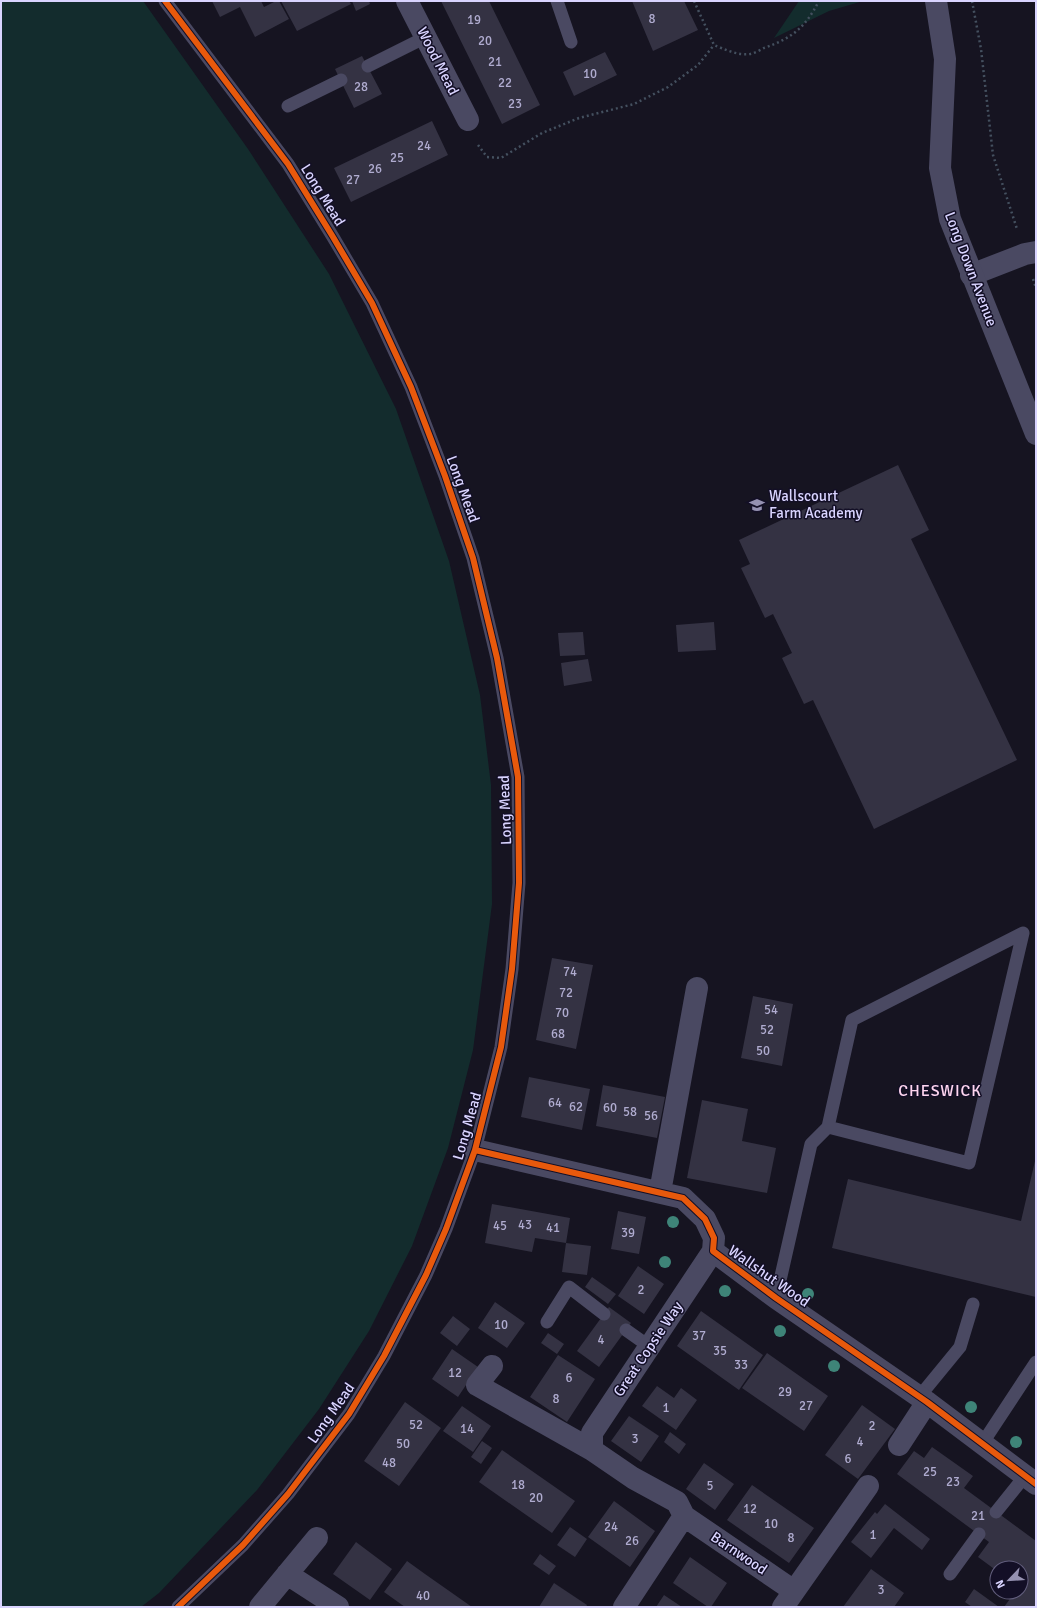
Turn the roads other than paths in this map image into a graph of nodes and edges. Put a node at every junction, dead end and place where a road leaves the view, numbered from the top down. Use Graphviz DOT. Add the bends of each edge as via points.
graph roads {
  1 [pos="165,1"];
  2 [pos="407,1"];
  3 [pos="557,1"];
  4 [pos="936,1"];
  5 [pos="426,37"];
  6 [pos="571,42"];
  7 [pos="368,66"];
  8 [pos="341,80"];
  9 [pos="288,106"];
  10 [pos="468,120"];
  11 [pos="1031,253"];
  12 [pos="971,275"];
  13 [pos="1036,434"];
  14 [pos="697,988"];
  15 [pos="828,1127"];
  16 [pos="475,1150"];
  17 [pos="660,1192"];
  18 [pos="713,1251"];
  19 [pos="776,1298"];
  20 [pos="973,1304"];
  21 [pos="604,1314"];
  22 [pos="547,1322"];
  23 [pos="626,1330"];
  24 [pos="650,1347"];
  25 [pos="1036,1362"];
  26 [pos="492,1366"];
  27 [pos="923,1399"];
  28 [pos="982,1444"];
  29 [pos="899,1445"];
  30 [pos="592,1450"];
  31 [pos="1030,1480"];
  32 [pos="868,1486"];
  33 [pos="996,1512"];
  34 [pos="684,1516"];
  35 [pos="979,1534"];
  36 [pos="317,1538"];
  37 [pos="287,1574"];
  38 [pos="950,1574"];
  39 [pos="788,1599"];
  40 [pos="178,1607"];
  41 [pos="260,1607"];
  42 [pos="338,1607"];
  43 [pos="624,1607"];
  1 -- 16 [label="lane, Long Mead" via="288,164 372,303 411,387 446,476 473,558 497,658 518,777 519,883 512,969 501,1047"];
  2 -- 5 [label="street, Wood Mead"];
  3 -- 6 [label="lane"];
  4 -- 12 [label="street, Long Down Avenue" via="945,59 940,168 950,220"];
  5 -- 7 [label="lane"];
  5 -- 10 [label="street, Wood Mead"];
  8 -- 9 [label="lane"];
  11 -- 12 [label="street"];
  12 -- 13 [label="street, Long Down Avenue"];
  14 -- 17 [label="street"];
  15 -- 15 [label="lane" via="852,1020 1023,933 969,1163"];
  15 -- 19 [label="lane" via="811,1144"];
  16 -- 17 [label="street, Wallshut Wood"];
  16 -- 40 [label="lane, Long Mead" via="426,1275 384,1356 349,1414 288,1494 244,1546"];
  17 -- 18 [label="street, Wallshut Wood" via="683,1198 705,1219 714,1238"];
  18 -- 19 [label="street, Wallshut Wood"];
  18 -- 24 [label="street, Great Copsie Way"];
  19 -- 27 [label="street, Wallshut Wood"];
  20 -- 27 [label="lane" via="960,1347"];
  21 -- 22 [label="lane" via="569,1287"];
  23 -- 24 [label="lane"];
  24 -- 30 [label="street, Great Copsie Way" via="592,1433"];
  25 -- 28 [label="lane"];
  26 -- 30 [label="street" via="477,1386"];
  27 -- 28 [label="street, Wallshut Wood"];
  27 -- 29 [label="street"];
  28 -- 31 [label="street, Wallshut Wood"];
  30 -- 34 [label="street" via="633,1478 677,1502"];
  31 -- 33 [label="lane"];
  32 -- 39 [label="street, Barnwood"];
  34 -- 39 [label="street, Barnwood"];
  34 -- 43 [label="street"];
  35 -- 38 [label="lane"];
  36 -- 37 [label="street"];
  37 -- 41 [label="street"];
  37 -- 42 [label="street"];
}
